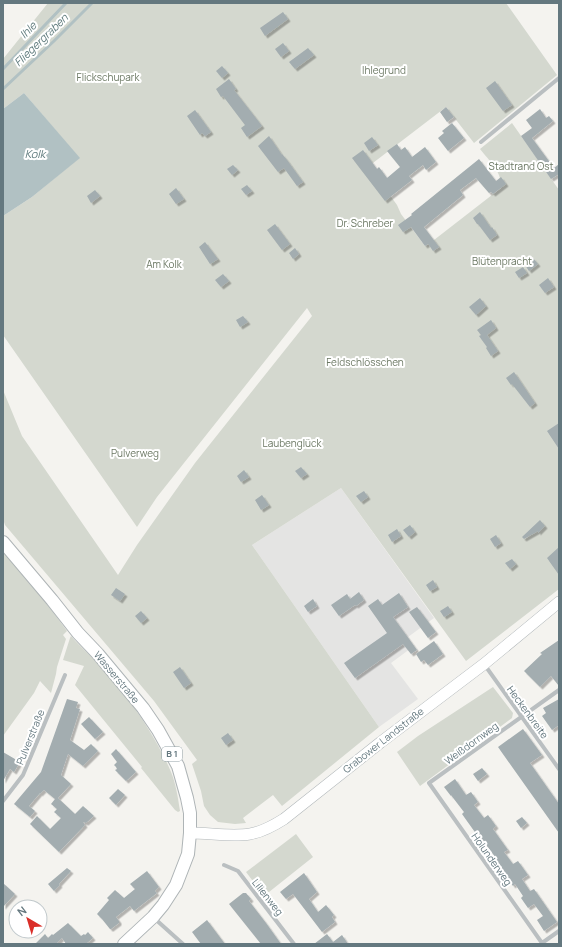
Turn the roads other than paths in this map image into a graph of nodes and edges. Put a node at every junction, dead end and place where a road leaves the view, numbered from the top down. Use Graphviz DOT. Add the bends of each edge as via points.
graph roads {
  1 [pos="559,78"];
  2 [pos="481,142"];
  3 [pos="3,542"];
  4 [pos="559,602"];
  5 [pos="484,664"];
  6 [pos="65,675"];
  7 [pos="559,690"];
  8 [pos="522,717"];
  9 [pos="559,769"];
  10 [pos="429,783"];
  11 [pos="3,802"];
  12 [pos="190,833"];
  13 [pos="224,865"];
  14 [pos="153,918"];
  15 [pos="559,932"];
  16 [pos="542,943"];
  17 [pos="124,944"];
  18 [pos="183,944"];
  19 [pos="294,944"];
  1 -- 2 [label="street"];
  3 -- 12 [label="main road, Wasserstraße / B 1" via="151,719 178,766 189,808"];
  4 -- 5 [label="main road, Grabower Landstraße"];
  5 -- 8 [label="street, Heckenbreite"];
  5 -- 12 [label="main road, Grabower Landstraße" via="275,825 242,835"];
  6 -- 11 [label="street, Pulverstraße" via="23,775"];
  7 -- 8 [label="street, Weißdornweg"];
  8 -- 9 [label="street, Heckenbreite"];
  8 -- 10 [label="street, Weißdornweg"];
  10 -- 16 [label="street, Holunderweg"];
  12 -- 14 [label="main road, B 1" via="188,854 176,884"];
  13 -- 19 [label="street, Lilienweg" via="238,871"];
  14 -- 17 [label="main road, B 1"];
  14 -- 18 [label="street"];
  15 -- 16 [label="street"];
}
